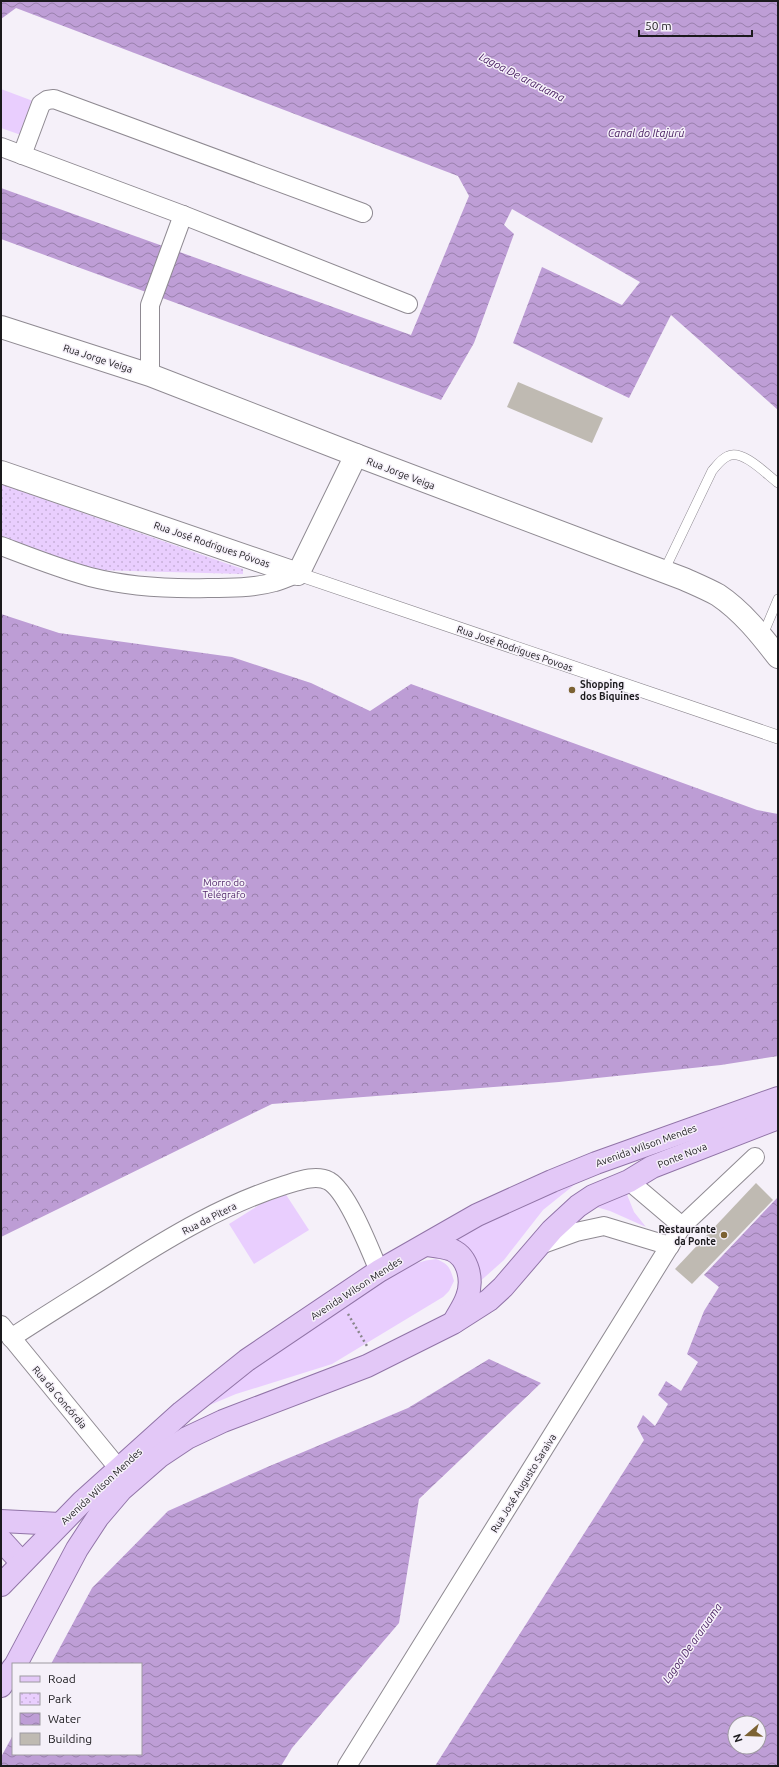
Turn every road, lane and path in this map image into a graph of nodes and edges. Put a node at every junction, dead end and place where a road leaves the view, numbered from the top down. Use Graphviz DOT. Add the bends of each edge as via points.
graph roads {
  1 [pos="1,147"];
  2 [pos="22,155"];
  3 [pos="363,213"];
  4 [pos="183,215"];
  5 [pos="408,304"];
  6 [pos="1,327"];
  7 [pos="150,375"];
  8 [pos="356,455"];
  9 [pos="1,472"];
  10 [pos="778,483"];
  11 [pos="1,546"];
  12 [pos="664,571"];
  13 [pos="298,574"];
  14 [pos="778,599"];
  15 [pos="762,637"];
  16 [pos="778,658"];
  17 [pos="778,737"];
  18 [pos="778,1098"];
  19 [pos="778,1118"];
  20 [pos="755,1157"];
  21 [pos="596,1163"];
  22 [pos="652,1167"];
  23 [pos="629,1181"];
  24 [pos="682,1226"];
  25 [pos="427,1245"];
  26 [pos="540,1245"];
  27 [pos="670,1246"];
  28 [pos="379,1270"];
  29 [pos="338,1298"];
  30 [pos="453,1323"];
  31 [pos="6,1332"];
  32 [pos="376,1361"];
  33 [pos="119,1469"];
  34 [pos="1,1521"];
  35 [pos="60,1524"];
  36 [pos="1,1540"];
  37 [pos="22,1563"];
  38 [pos="1,1585"];
  39 [pos="17,1663"];
  40 [pos="12,1670"];
  41 [pos="1,1686"];
  42 [pos="347,1766"];
  1 -- 2 [label="street"];
  2 -- 3 [label="street" via="41,104 54,99"];
  2 -- 4 [label="street"];
  4 -- 5 [label="street"];
  4 -- 7 [label="street" via="150,305"];
  6 -- 7 [label="main road, Rua Jorge Veiga"];
  7 -- 8 [label="main road, Rua Jorge Veiga"];
  8 -- 12 [label="main road, Rua Jorge Veiga"];
  8 -- 13 [label="main road"];
  9 -- 13 [label="main road, Rua José Rodrigues Póvoas"];
  10 -- 12 [label="lane" via="742,456 733,454 721,460 712,471"];
  11 -- 13 [label="street" via="70,571 126,585 169,589 238,587 274,582"];
  12 -- 15 [label="main road, Rua Jorge Veiga" via="718,596 737,610"];
  13 -- 17 [label="street, Rua José Rodrigues Povoas"];
  14 -- 15 [label="lane"];
  15 -- 16 [label="main road, Rua Jorge Veiga"];
  18 -- 21 [label="main road, Avenida Wilson Mendes"];
  19 -- 22 [label="main road, Ponte Nova"];
  20 -- 24 [label="street, Rua José Augusto Saraiva"];
  21 -- 23 [label="main road"];
  21 -- 25 [label="main road, Avenida Wilson Mendes" via="477,1215"];
  22 -- 23 [label="main road, Avenida Wilson Mendes"];
  23 -- 24 [label="street"];
  23 -- 26 [label="main road, Avenida Wilson Mendes" via="593,1196 578,1206 565,1216"];
  24 -- 27 [label="street, Rua José Augusto Saraiva"];
  25 -- 28 [label="main road, Avenida Wilson Mendes"];
  25 -- 30 [label="main road" via="451,1250 463,1259 467,1266 467,1297"];
  26 -- 27 [label="street" via="576,1232 604,1226"];
  26 -- 30 [label="main road, Avenida Wilson Mendes" via="489,1300"];
  27 -- 42 [label="street, Rua José Augusto Saraiva"];
  28 -- 29 [label="main road, Avenida Wilson Mendes"];
  28 -- 31 [label="street, Rua da Pitera" via="340,1192 329,1181 320,1178 310,1179 268,1190 199,1222"];
  29 -- 32 [label="path"];
  29 -- 33 [label="main road, Avenida Wilson Mendes" via="247,1360 182,1412"];
  30 -- 32 [label="main road, Avenida Wilson Mendes"];
  31 -- 33 [label="street, Rua da Concórdia"];
  32 -- 39 [label="main road, Avenida Wilson Mendes" via="223,1421 187,1438 160,1456 121,1490 98,1517 74,1555"];
  33 -- 35 [label="main road, Avenida Wilson Mendes"];
  34 -- 35 [label="main road"];
  35 -- 37 [label="main road, Avenida Wilson Mendes"];
  36 -- 37 [label="main road"];
  37 -- 38 [label="main road, Avenida Wilson Mendes"];
  40 -- 41 [label="main road"];
}
